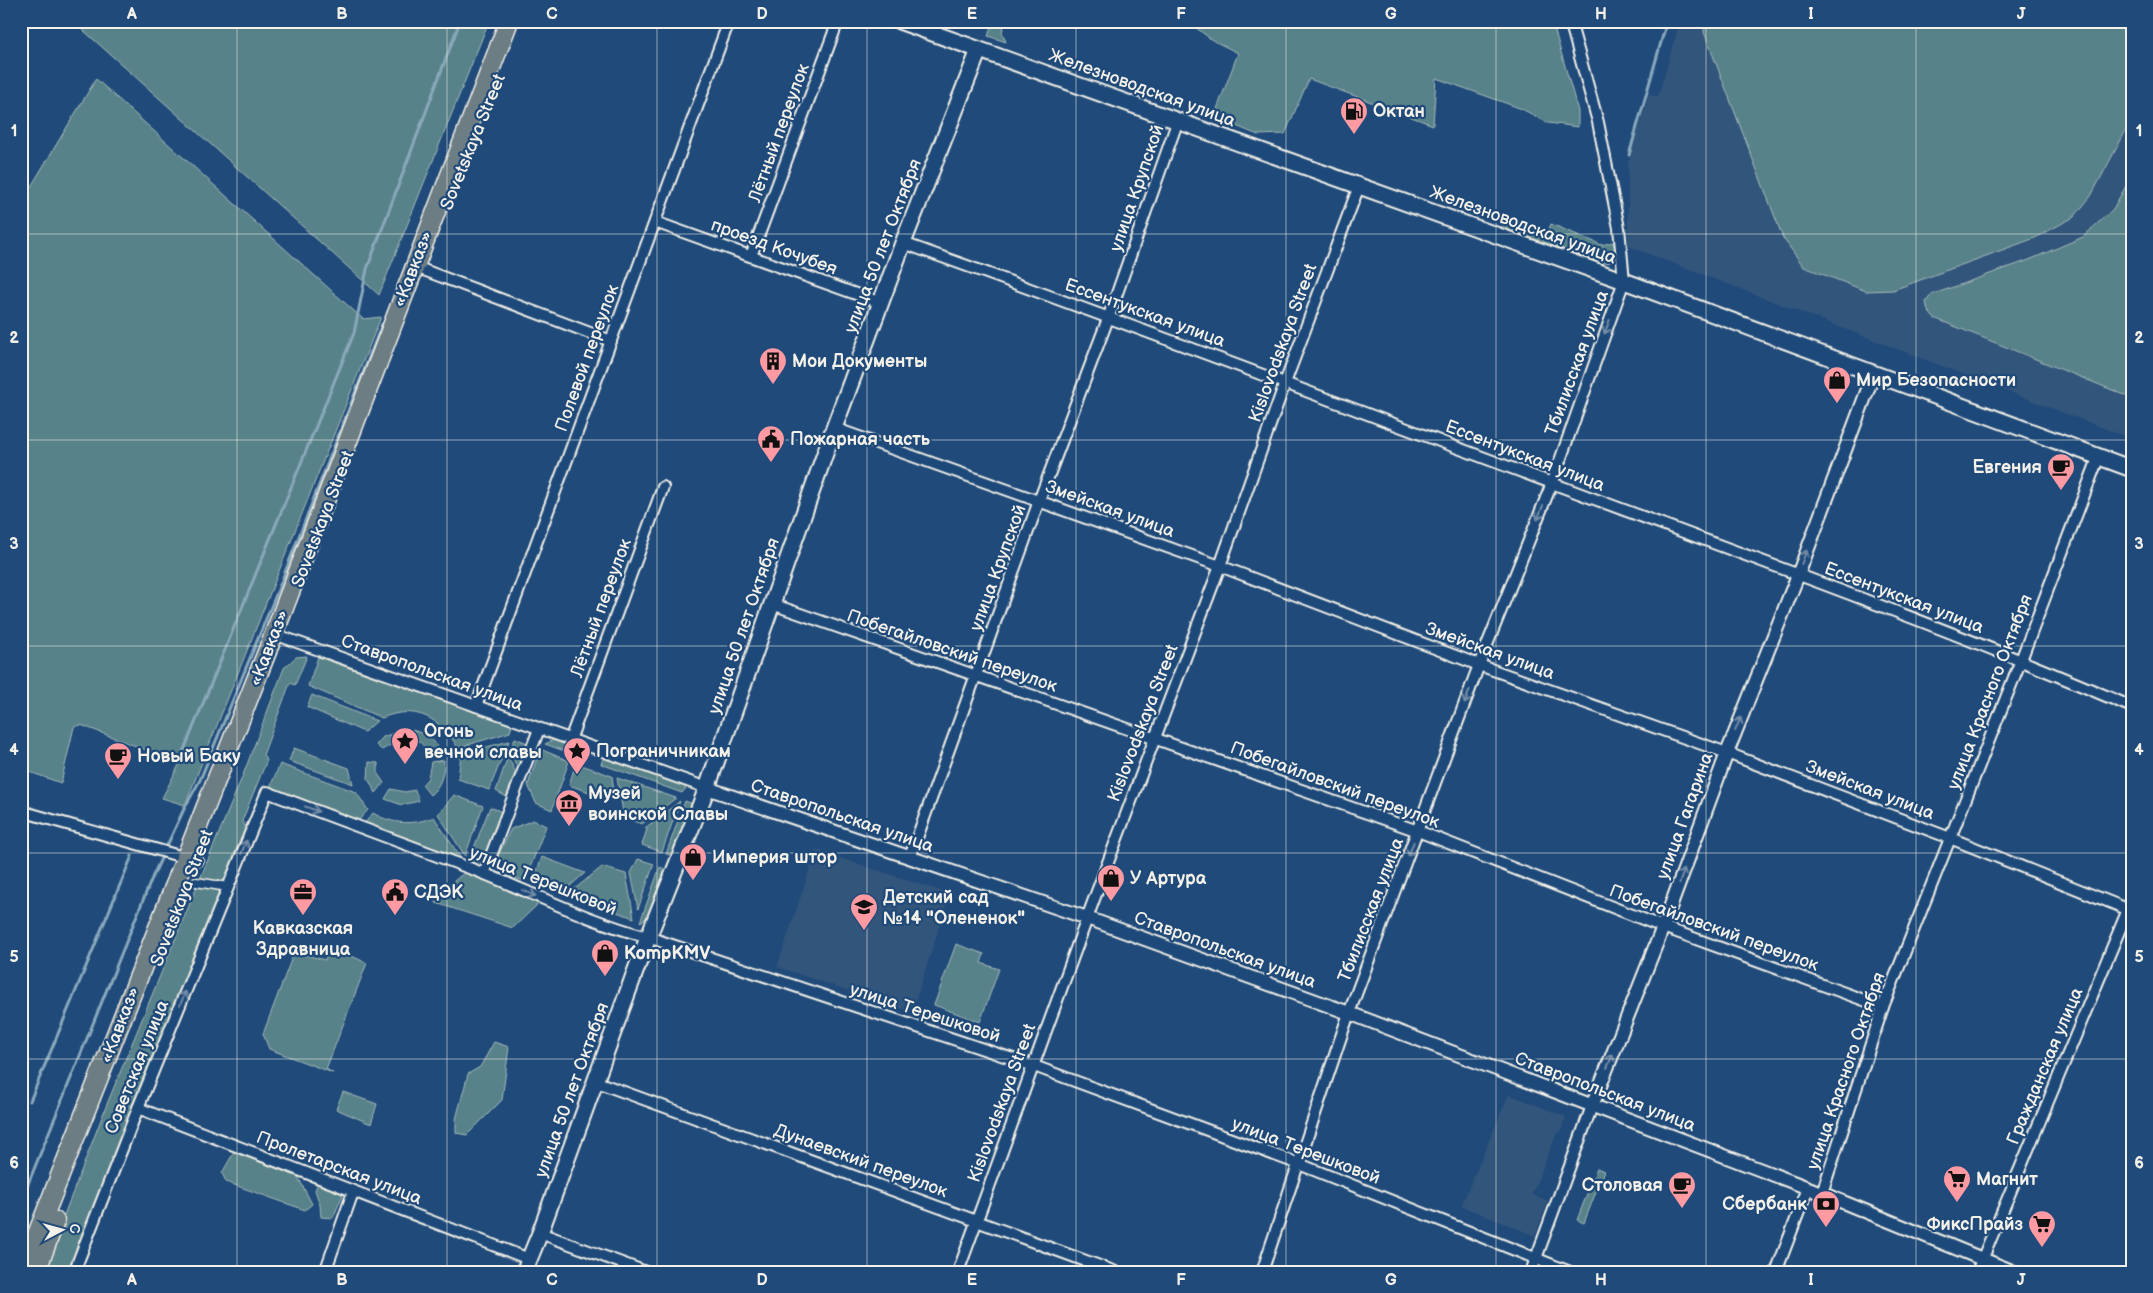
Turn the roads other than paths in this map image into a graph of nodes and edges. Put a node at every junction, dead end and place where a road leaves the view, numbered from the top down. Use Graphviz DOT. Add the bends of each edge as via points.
graph roads {
  1 [pos="509,21"];
  2 [pos="522,21"];
  3 [pos="729,21"];
  4 [pos="838,21"];
  5 [pos="900,21"];
  6 [pos="1570,21"];
  7 [pos="979,50"];
  8 [pos="1178,120"];
  9 [pos="1360,186"];
  10 [pos="655,222"];
  11 [pos="903,243"];
  12 [pos="751,256"];
  13 [pos="421,269"];
  14 [pos="1624,281"];
  15 [pos="881,303"];
  16 [pos="1109,316"];
  17 [pos="611,341"];
  18 [pos="1874,373"];
  19 [pos="1285,383"];
  20 [pos="834,428"];
  21 [pos="2099,456"];
  22 [pos="2132,469"];
  23 [pos="1552,483"];
  24 [pos="663,487"];
  25 [pos="1039,501"];
  26 [pos="1220,566"];
  27 [pos="1798,575"];
  28 [pos="772,604"];
  29 [pos="276,635"];
  30 [pos="2022,660"];
  31 [pos="1479,665"];
  32 [pos="976,677"];
  33 [pos="476,706"];
  34 [pos="2132,707"];
  35 [pos="538,729"];
  36 [pos="1155,738"];
  37 [pos="570,740"];
  38 [pos="1727,753"];
  39 [pos="707,788"];
  40 [pos="267,792"];
  41 [pos="21,811"];
  42 [pos="1418,831"];
  43 [pos="1950,838"];
  44 [pos="910,857"];
  45 [pos="192,859"];
  46 [pos="484,874"];
  47 [pos="196,882"];
  48 [pos="228,887"];
  49 [pos="2130,907"];
  50 [pos="1087,918"];
  51 [pos="1663,927"];
  52 [pos="648,937"];
  53 [pos="1882,1007"];
  54 [pos="1349,1013"];
  55 [pos="1034,1066"];
  56 [pos="594,1081"];
  57 [pos="1592,1106"];
  58 [pos="138,1108"];
  59 [pos="1299,1164"];
  60 [pos="1808,1188"];
  61 [pos="353,1192"];
  62 [pos="1822,1194"];
  63 [pos="976,1220"];
  64 [pos="540,1233"];
  65 [pos="37,1236"];
  66 [pos="1536,1259"];
  67 [pos="1982,1259"];
  68 [pos="21,1260"];
  69 [pos="527,1265"];
  70 [pos="22,1272"];
  71 [pos="36,1272"];
  72 [pos="74,1272"];
  73 [pos="326,1272"];
  74 [pos="646,1272"];
  75 [pos="958,1272"];
  76 [pos="1116,1272"];
  77 [pos="1262,1272"];
  78 [pos="1531,1272"];
  79 [pos="1570,1272"];
  80 [pos="1776,1272"];
  81 [pos="1977,1272"];
  82 [pos="2014,1272"];
  1 -- 29 [label="highway, «Кавказ»"];
  2 -- 13 [label="highway, Sovetskaya Street"];
  3 -- 10 [label="street, Полевой переулок"];
  4 -- 12 [label="street, Лётный переулок"];
  5 -- 7 [label="main road, Железноводская улица"];
  6 -- 14 [label="street" via="1600,132 1620,233"];
  7 -- 8 [label="main road, Железноводская улица"];
  7 -- 11 [label="main road, улица 50 лет Октября"];
  8 -- 9 [label="main road, Железноводская улица"];
  8 -- 16 [label="street, улица Крупской"];
  9 -- 14 [label="main road, Железноводская улица"];
  9 -- 19 [label="street, Kislovodskaya Street"];
  10 -- 12 [label="street, проезд Кочубея"];
  10 -- 17 [label="street, Полевой переулок"];
  11 -- 15 [label="main road, улица 50 лет Октября"];
  11 -- 16 [label="street, Ессентукская улица"];
  12 -- 15 [label="street, проезд Кочубея"];
  13 -- 17 [label="street"];
  13 -- 29 [label="highway, Sovetskaya Street"];
  14 -- 18 [label="main road, Железноводская улица"];
  14 -- 23 [label="street, Тбилисская улица, one-way"];
  15 -- 20 [label="main road, улица 50 лет Октября"];
  16 -- 19 [label="street, Ессентукская улица"];
  16 -- 25 [label="street, улица Крупской"];
  17 -- 33 [label="street, Полевой переулок"];
  18 -- 21 [label="main road, Железноводская улица"];
  27 -- 18 [label="street, улица Гагарина, one-way"];
  19 -- 23 [label="street, Ессентукская улица"];
  19 -- 26 [label="street, Kislovodskaya Street"];
  20 -- 25 [label="street, Змейская улица"];
  20 -- 28 [label="main road, улица 50 лет Октября"];
  21 -- 22 [label="main road, Железноводская улица"];
  21 -- 30 [label="street, улица Красного Октября"];
  23 -- 27 [label="street, Ессентукская улица"];
  23 -- 31 [label="street, Тбилисская улица, one-way"];
  24 -- 37 [label="street, Лётный переулок"];
  25 -- 26 [label="street, Змейская улица"];
  25 -- 32 [label="street, улица Крупской"];
  26 -- 31 [label="street, Змейская улица"];
  26 -- 36 [label="street, Kislovodskaya Street"];
  27 -- 30 [label="street, Ессентукская улица"];
  38 -- 27 [label="street, улица Гагарина, one-way"];
  28 -- 32 [label="street, Побегайловский переулок"];
  28 -- 39 [label="main road, улица 50 лет Октября"];
  29 -- 33 [label="street, Ставропольская улица"];
  29 -- 45 [label="highway, Sovetskaya Street"];
  30 -- 34 [label="street, Ессентукская улица"];
  30 -- 43 [label="street, улица Красного Октября"];
  31 -- 38 [label="street, Змейская улица"];
  31 -- 42 [label="street, Тбилисская улица, one-way"];
  32 -- 36 [label="street, Побегайловский переулок"];
  32 -- 44 [label="street, улица Крупской"];
  33 -- 35 [label="street, Ставропольская улица"];
  35 -- 37 [label="street, Ставропольская улица"];
  35 -- 46 [label="street"];
  36 -- 42 [label="street, Побегайловский переулок"];
  36 -- 50 [label="street, Kislovodskaya Street"];
  37 -- 39 [label="street, Ставропольская улица"];
  38 -- 43 [label="street, Змейская улица"];
  51 -- 38 [label="street, улица Гагарина, one-way"];
  39 -- 44 [label="street, Ставропольская улица"];
  39 -- 52 [label="main road, улица 50 лет Октября"];
  40 -- 46 [label="street, улица Терешковой, one-way"];
  48 -- 40 [label="street, Советская улица, one-way"];
  41 -- 45 [label="street"];
  42 -- 51 [label="street, Побегайловский переулок"];
  42 -- 54 [label="street, Тбилисская улица, one-way"];
  43 -- 49 [label="street, Змейская улица"];
  43 -- 53 [label="street, улица Красного Октября"];
  44 -- 50 [label="street, Ставропольская улица"];
  45 -- 65 [label="highway, «Кавказ»"];
  45 -- 71 [label="highway, Sovetskaya Street"];
  46 -- 52 [label="street, улица Терешковой, one-way" via="553,904"];
  47 -- 48 [label="street"];
  58 -- 48 [label="street, Советская улица, one-way"];
  49 -- 67 [label="street, Гражданская улица"];
  50 -- 54 [label="street, Ставропольская улица"];
  50 -- 55 [label="street, Kislovodskaya Street"];
  51 -- 53 [label="street, Побегайловский переулок"];
  57 -- 51 [label="street, улица Гагарина, one-way"];
  52 -- 55 [label="street, улица Терешковой"];
  52 -- 56 [label="main road, улица 50 лет Октября"];
  53 -- 62 [label="street, улица Красного Октября"];
  54 -- 57 [label="street, Ставропольская улица"];
  54 -- 59 [label="street, Тбилисская улица"];
  55 -- 59 [label="street, улица Терешковой"];
  55 -- 63 [label="street, Kislovodskaya Street"];
  56 -- 63 [label="street, Дунаевский переулок"];
  56 -- 64 [label="main road, улица 50 лет Октября"];
  57 -- 60 [label="street, Ставропольская улица"];
  57 -- 66 [label="street, улица Гагарина"];
  58 -- 61 [label="street, Пролетарская улица"];
  58 -- 72 [label="street, Советская улица"];
  59 -- 66 [label="street, улица Терешковой"];
  59 -- 77 [label="street, Тбилисская улица"];
  60 -- 62 [label="street, Ставропольская улица"];
  60 -- 80 [label="street, улица Красного Октября"];
  61 -- 69 [label="street, Пролетарская улица"];
  61 -- 73 [label="street"];
  62 -- 67 [label="street, Ставропольская улица"];
  63 -- 75 [label="street, Kislovodskaya Street"];
  63 -- 76 [label="street, Дунаевский переулок"];
  64 -- 69 [label="main road, улица 50 лет Октября"];
  64 -- 74 [label="street"];
  65 -- 68 [label="street"];
  65 -- 70 [label="highway, «Кавказ»"];
  66 -- 78 [label="street, улица Гагарина"];
  66 -- 79 [label="street, улица Терешковой"];
  67 -- 81 [label="street, Гражданская улица"];
  67 -- 82 [label="street, Ставропольская улица"];
}
